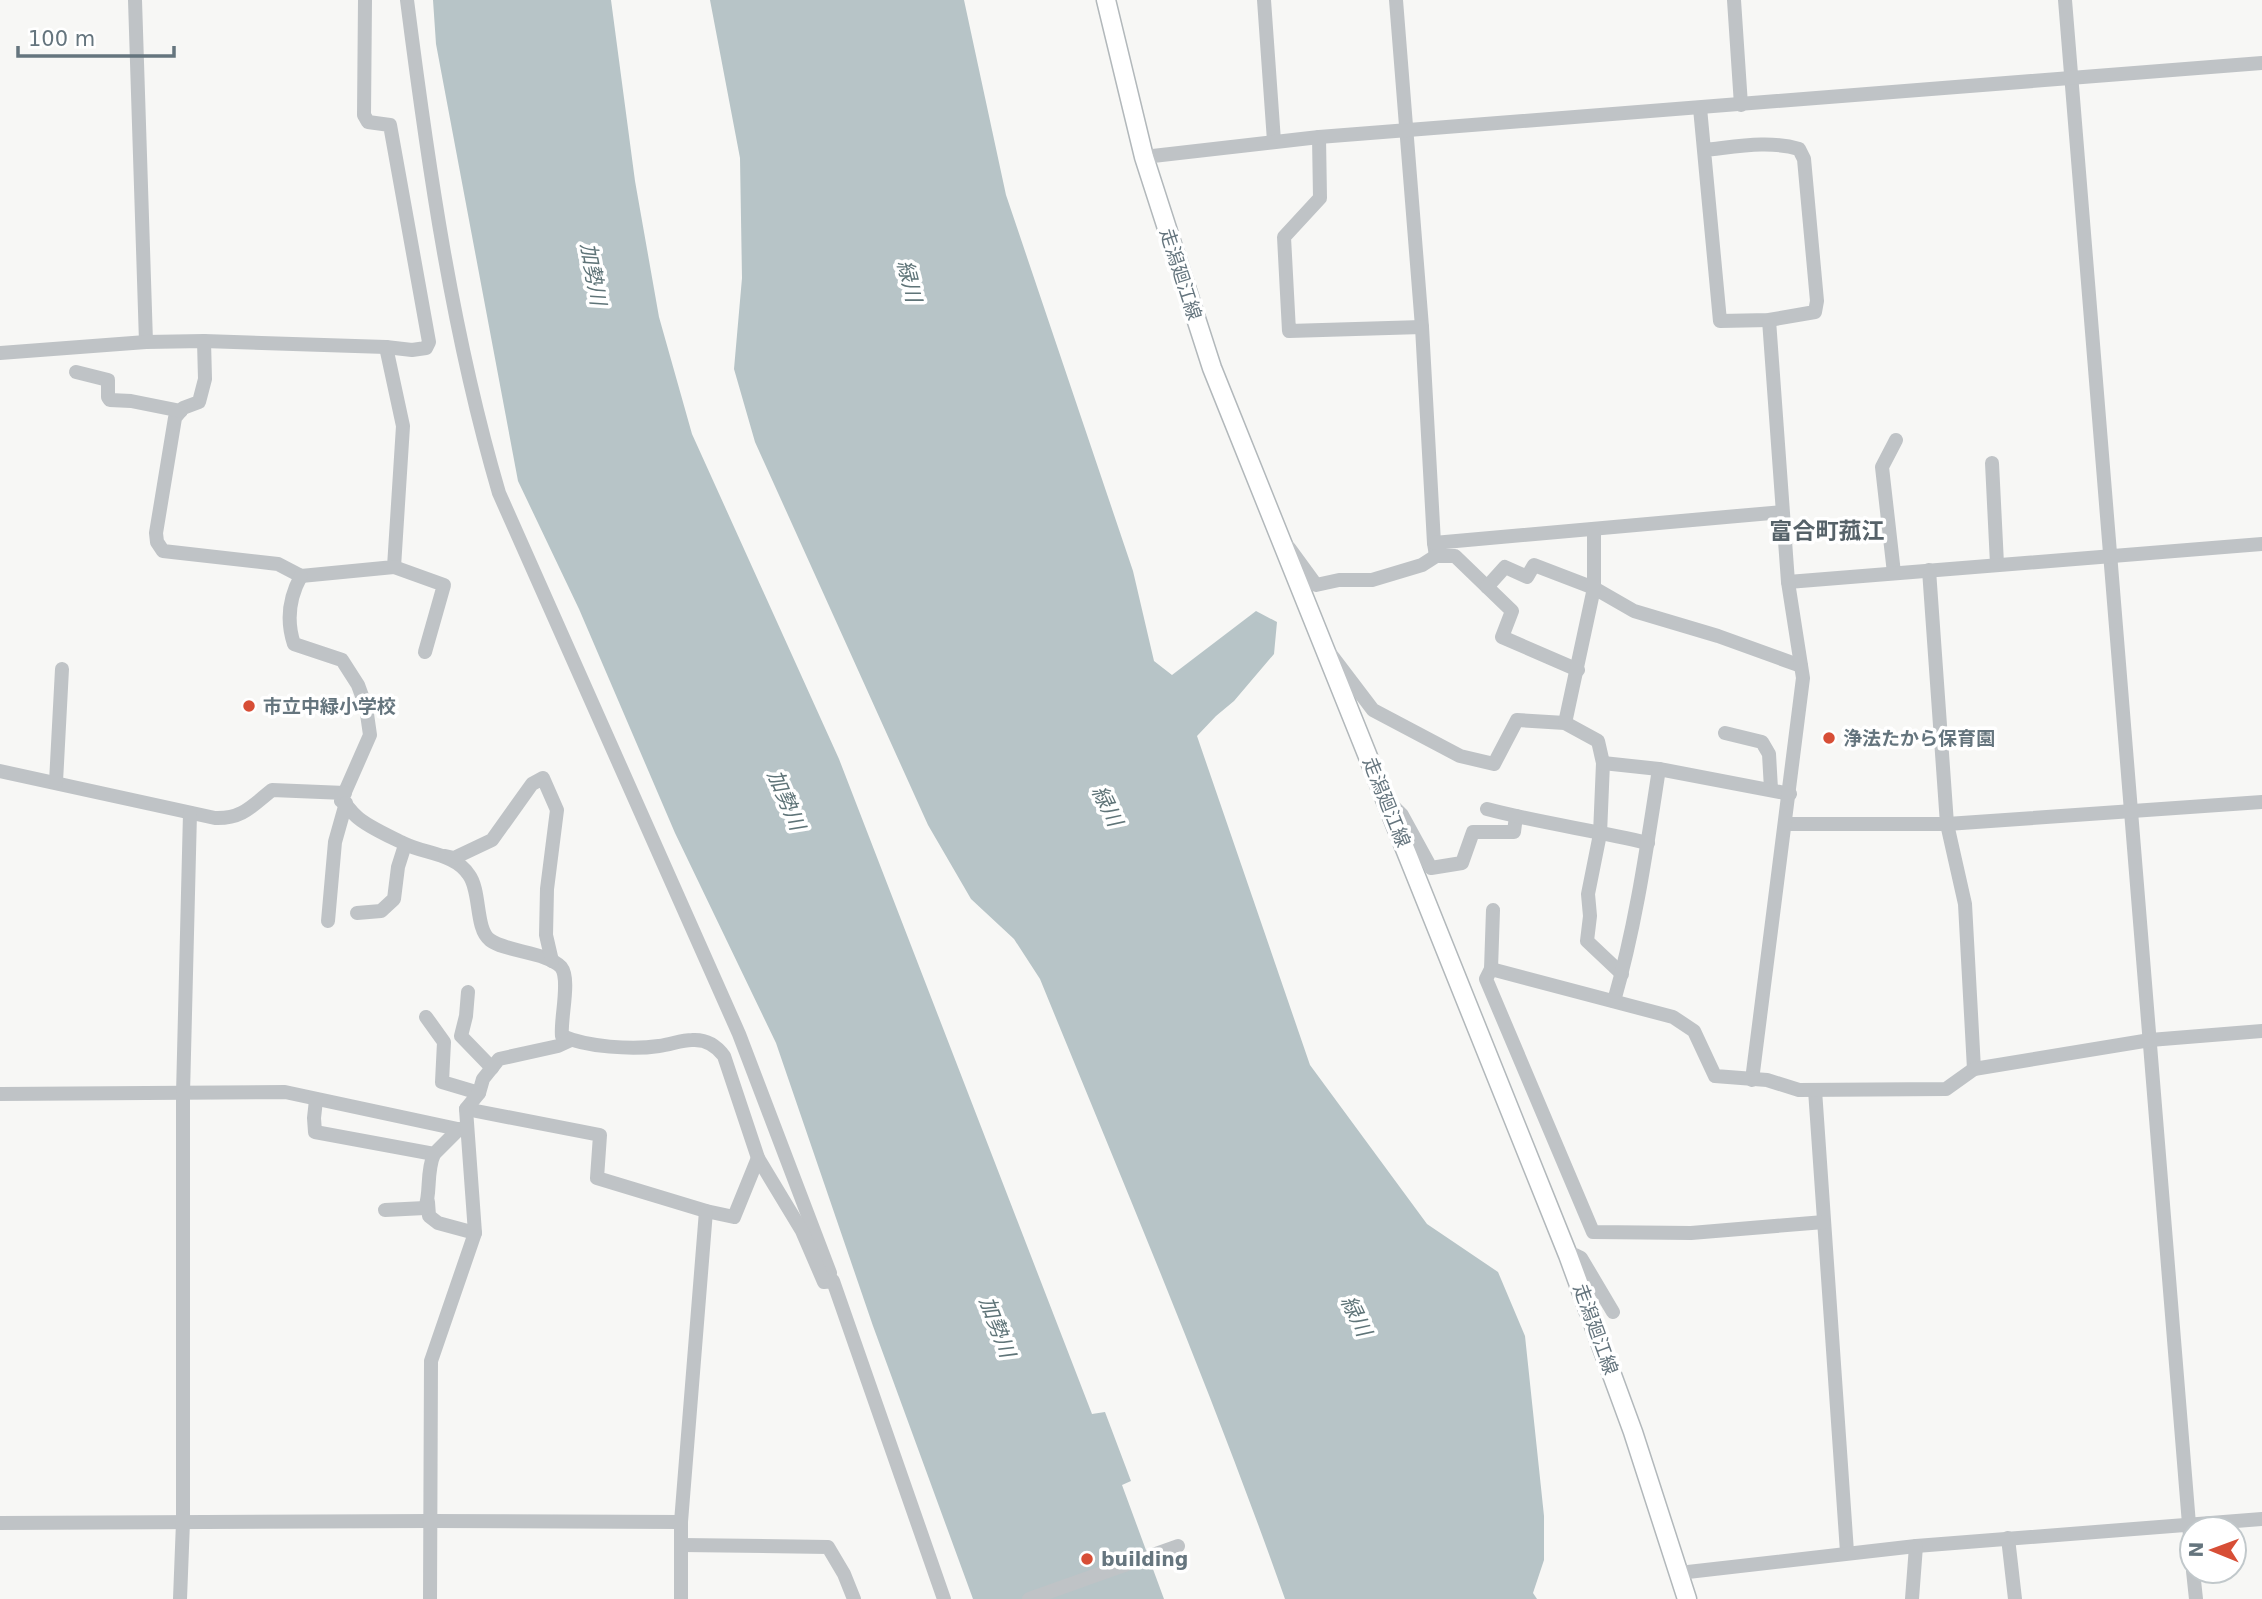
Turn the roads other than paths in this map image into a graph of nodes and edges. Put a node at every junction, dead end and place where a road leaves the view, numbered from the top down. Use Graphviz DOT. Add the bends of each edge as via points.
graph roads {
  1 [pos="135,0"];
  2 [pos="365,0"];
  3 [pos="407,0"];
  4 [pos="1106,0"];
  5 [pos="1264,0"];
  6 [pos="1395,0"];
  7 [pos="1734,0"];
  8 [pos="2065,0"];
  9 [pos="2262,63"];
  10 [pos="2071,78"];
  11 [pos="1741,104"];
  12 [pos="1700,108"];
  13 [pos="1405,132"];
  14 [pos="1320,136"];
  15 [pos="1274,141"];
  16 [pos="1704,150"];
  17 [pos="1144,157"];
  18 [pos="1769,320"];
  19 [pos="1422,327"];
  20 [pos="204,341"];
  21 [pos="146,342"];
  22 [pos="386,346"];
  23 [pos="0,353"];
  24 [pos="76,372"];
  25 [pos="181,411"];
  26 [pos="1896,440"];
  27 [pos="1992,463"];
  28 [pos="1782,512"];
  29 [pos="1594,528"];
  30 [pos="1278,533"];
  31 [pos="2262,544"];
  32 [pos="1435,550"];
  33 [pos="2110,556"];
  34 [pos="1997,565"];
  35 [pos="394,567"];
  36 [pos="1929,570"];
  37 [pos="1894,573"];
  38 [pos="301,576"];
  39 [pos="1788,582"];
  40 [pos="1487,587"];
  41 [pos="1594,588"];
  42 [pos="1321,640"];
  43 [pos="425,652"];
  44 [pos="1801,666"];
  45 [pos="62,669"];
  46 [pos="1578,670"];
  47 [pos="1565,723"];
  48 [pos="1726,733"];
  49 [pos="1603,763"];
  50 [pos="1660,769"];
  51 [pos="0,771"];
  52 [pos="56,782"];
  53 [pos="1771,789"];
  54 [pos="1790,794"];
  55 [pos="345,798"];
  56 [pos="1386,799"];
  57 [pos="2262,802"];
  58 [pos="1486,809"];
  59 [pos="2131,811"];
  60 [pos="190,813"];
  61 [pos="1516,816"];
  62 [pos="1786,824"];
  63 [pos="1947,824"];
  64 [pos="1600,831"];
  65 [pos="1648,843"];
  66 [pos="405,845"];
  67 [pos="440,855"];
  68 [pos="1493,910"];
  69 [pos="357,913"];
  70 [pos="328,921"];
  71 [pos="551,961"];
  72 [pos="1491,969"];
  73 [pos="1622,974"];
  74 [pos="468,992"];
  75 [pos="1614,1001"];
  76 [pos="426,1017"];
  77 [pos="2262,1031"];
  78 [pos="461,1036"];
  79 [pos="441,1037"];
  80 [pos="571,1040"];
  81 [pos="2150,1040"];
  82 [pos="492,1068"];
  83 [pos="1974,1069"];
  84 [pos="1752,1080"];
  85 [pos="1815,1090"];
  86 [pos="479,1093"];
  87 [pos="0,1094"];
  88 [pos="183,1094"];
  89 [pos="316,1100"];
  90 [pos="466,1109"];
  91 [pos="463,1130"];
  92 [pos="434,1154"];
  93 [pos="758,1158"];
  94 [pos="428,1202"];
  95 [pos="385,1210"];
  96 [pos="706,1211"];
  97 [pos="1824,1222"];
  98 [pos="475,1233"];
  99 [pos="1568,1255"];
  100 [pos="832,1281"];
  101 [pos="1614,1312"];
  102 [pos="2188,1515"];
  103 [pos="430,1521"];
  104 [pos="183,1522"];
  105 [pos="681,1522"];
  106 [pos="0,1523"];
  107 [pos="2178,1526"];
  108 [pos="2008,1538"];
  109 [pos="682,1545"];
  110 [pos="1178,1546"];
  111 [pos="1916,1546"];
  112 [pos="1846,1552"];
  113 [pos="1679,1573"];
  114 [pos="180,1599"];
  115 [pos="430,1599"];
  116 [pos="681,1599"];
  117 [pos="854,1599"];
  118 [pos="944,1599"];
  119 [pos="1029,1599"];
  120 [pos="1687,1599"];
  121 [pos="1912,1599"];
  122 [pos="2015,1599"];
  1 -- 21 [label="street"];
  2 -- 22 [label="street" via="364,115 368,121 390,125 429,342 426,348 412,350"];
  3 -- 100 [label="street" via="422,117 465,362 499,493 738,1034"];
  4 -- 17 [label="main road, 走潟廻江線"];
  5 -- 15 [label="street"];
  6 -- 13 [label="street"];
  7 -- 11 [label="street"];
  8 -- 10 [label="street"];
  9 -- 10 [label="street"];
  10 -- 11 [label="street"];
  10 -- 33 [label="street"];
  11 -- 12 [label="street"];
  12 -- 13 [label="street"];
  12 -- 16 [label="street"];
  13 -- 14 [label="street"];
  13 -- 19 [label="street"];
  14 -- 15 [label="street"];
  14 -- 19 [label="street" via="1320,198 1284,237 1289,331"];
  15 -- 17 [label="street"];
  16 -- 18 [label="street" via="1720,321"];
  16 -- 18 [label="street" via="1787,146 1799,149 1804,159 1817,308 1810,315"];
  17 -- 30 [label="main road, 走潟廻江線" via="1212,368"];
  18 -- 28 [label="street"];
  19 -- 32 [label="street"];
  20 -- 21 [label="street"];
  20 -- 22 [label="street"];
  20 -- 25 [label="street" via="205,379 199,402"];
  21 -- 23 [label="street"];
  22 -- 35 [label="street" via="403,426"];
  24 -- 25 [label="street" via="108,380 110,400"];
  25 -- 38 [label="street" via="175,418 156,533 163,551 278,565"];
  26 -- 37 [label="street" via="1882,467"];
  27 -- 34 [label="street"];
  28 -- 29 [label="street"];
  28 -- 39 [label="street"];
  29 -- 32 [label="street"];
  29 -- 41 [label="street"];
  30 -- 32 [label="street" via="1316,585 1372,579 1422,565"];
  30 -- 42 [label="main road, 走潟廻江線"];
  31 -- 33 [label="street"];
  32 -- 40 [label="street" via="1455,556"];
  33 -- 34 [label="street"];
  33 -- 59 [label="street"];
  34 -- 36 [label="street"];
  35 -- 38 [label="street"];
  35 -- 43 [label="street" via="444,585"];
  36 -- 37 [label="street"];
  36 -- 63 [label="street"];
  37 -- 39 [label="street"];
  38 -- 55 [label="street" via="290,602 289,630 294,644 342,660 366,706 370,735"];
  39 -- 44 [label="street"];
  40 -- 41 [label="street" via="1505,567 1527,577 1534,565"];
  40 -- 46 [label="street" via="1512,611 1502,637"];
  41 -- 44 [label="street" via="1634,611"];
  41 -- 46 [label="street"];
  42 -- 47 [label="street" via="1373,710 1460,755 1494,764 1517,720"];
  42 -- 56 [label="main road, 走潟廻江線"];
  44 -- 54 [label="street"];
  45 -- 52 [label="street"];
  46 -- 47 [label="street"];
  47 -- 49 [label="street" via="1598,741"];
  48 -- 53 [label="street" via="1762,742 1769,754"];
  49 -- 50 [label="street"];
  49 -- 64 [label="street"];
  50 -- 53 [label="street"];
  50 -- 65 [label="street"];
  51 -- 52 [label="street"];
  52 -- 60 [label="street"];
  53 -- 54 [label="street"];
  54 -- 62 [label="street"];
  55 -- 60 [label="street" via="272,790 232,819"];
  55 -- 66 [label="street" via="356,817"];
  55 -- 70 [label="street" via="335,842"];
  56 -- 61 [label="street" via="1402,815 1431,868 1462,863 1473,832 1514,832"];
  56 -- 99 [label="main road, 走潟廻江線"];
  57 -- 59 [label="street"];
  58 -- 61 [label="street"];
  59 -- 63 [label="street"];
  59 -- 81 [label="street"];
  60 -- 88 [label="street"];
  61 -- 64 [label="street"];
  62 -- 63 [label="street"];
  62 -- 84 [label="street"];
  63 -- 83 [label="street" via="1965,904"];
  64 -- 65 [label="street"];
  64 -- 73 [label="street" via="1588,894 1587,941"];
  65 -- 73 [label="street"];
  66 -- 67 [label="street"];
  66 -- 69 [label="street" via="394,899 382,911"];
  67 -- 71 [label="street" via="463,866 471,877 482,928 490,940"];
  67 -- 71 [label="street" via="454,858 492,840 532,784 544,778 557,810 547,901"];
  68 -- 72 [label="street"];
  71 -- 80 [label="street" via="565,975 560,1024 562,1036"];
  72 -- 75 [label="street"];
  72 -- 97 [label="street" via="1486,979 1592,1232 1691,1233"];
  73 -- 75 [label="street"];
  74 -- 78 [label="street"];
  75 -- 84 [label="street" via="1673,1017 1693,1031 1715,1076"];
  76 -- 79 [label="street"];
  77 -- 81 [label="street"];
  78 -- 79 [label="street"];
  78 -- 82 [label="street"];
  79 -- 86 [label="street" via="442,1082"];
  80 -- 82 [label="street" via="499,1059"];
  80 -- 93 [label="street" via="618,1047 657,1047 693,1039 715,1044 724,1056"];
  81 -- 83 [label="street"];
  81 -- 102 [label="street"];
  82 -- 86 [label="street" via="482,1079"];
  83 -- 85 [label="street" via="1946,1089"];
  84 -- 85 [label="street"];
  85 -- 97 [label="street"];
  86 -- 90 [label="street"];
  87 -- 88 [label="street"];
  88 -- 89 [label="street" via="285,1092"];
  88 -- 104 [label="street"];
  89 -- 91 [label="street"];
  89 -- 92 [label="street" via="315,1132"];
  90 -- 91 [label="street"];
  90 -- 96 [label="street" via="600,1135 597,1178"];
  91 -- 92 [label="street"];
  91 -- 98 [label="street"];
  92 -- 94 [label="street"];
  93 -- 96 [label="street" via="734,1217"];
  93 -- 100 [label="street" via="802,1231 824,1282"];
  94 -- 95 [label="street" via="425,1208"];
  94 -- 98 [label="street" via="429,1216 438,1223"];
  96 -- 105 [label="street"];
  97 -- 112 [label="street"];
  98 -- 103 [label="street" via="431,1361"];
  99 -- 101 [label="street" via="1581,1258"];
  99 -- 113 [label="main road, 走潟廻江線"];
  100 -- 118 [label="street"];
  103 -- 104 [label="street"];
  103 -- 105 [label="street"];
  103 -- 115 [label="street"];
  104 -- 106 [label="street"];
  104 -- 114 [label="street"];
  105 -- 109 [label="street"];
  107 -- 108 [label="street"];
  108 -- 111 [label="street"];
  108 -- 122 [label="street"];
  109 -- 116 [label="street"];
  109 -- 117 [label="street" via="828,1547"];
  110 -- 119 [label="street"];
  111 -- 112 [label="street"];
  111 -- 121 [label="street"];
  112 -- 113 [label="street"];
  113 -- 120 [label="main road, 走潟廻江線"];
}
